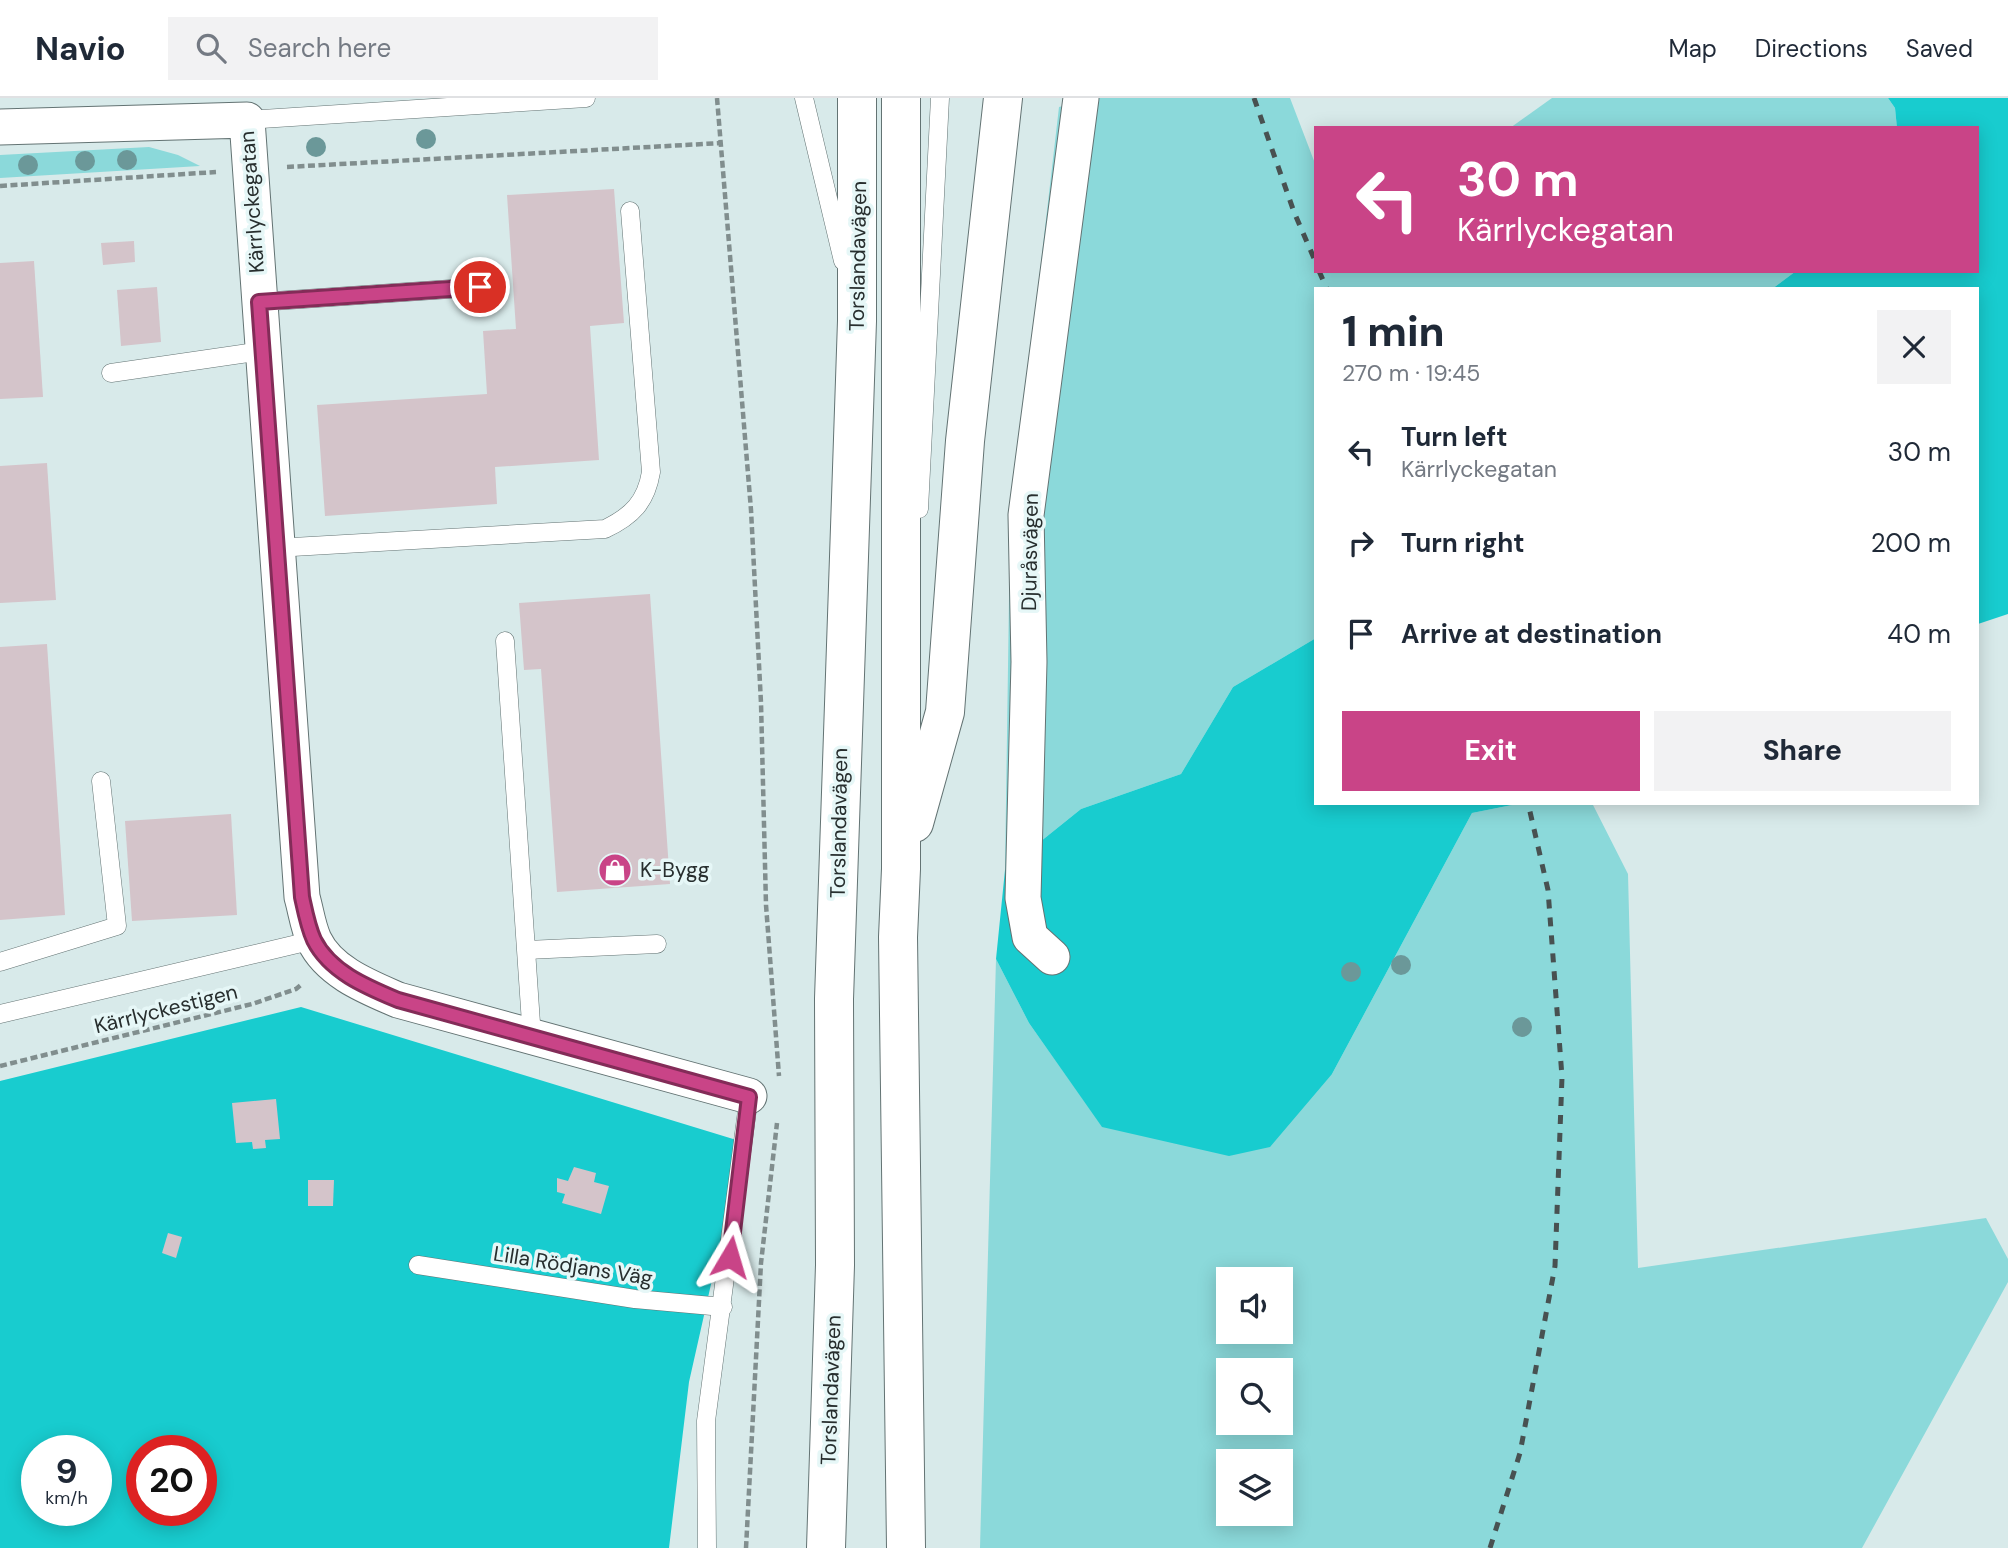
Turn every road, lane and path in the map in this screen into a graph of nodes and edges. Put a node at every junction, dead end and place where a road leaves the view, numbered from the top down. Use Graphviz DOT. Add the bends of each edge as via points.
graph roads {
  1 [pos="288,98"];
  2 [pos="586,98"];
  3 [pos="717,98"];
  4 [pos="804,98"];
  5 [pos="840,98"];
  6 [pos="857,98"];
  7 [pos="901,98"];
  8 [pos="940,98"];
  9 [pos="1003,98"];
  10 [pos="1081,98"];
  11 [pos="288,117"];
  12 [pos="247,120"];
  13 [pos="0,127"];
  14 [pos="720,142"];
  15 [pos="250,170"];
  16 [pos="0,186"];
  17 [pos="859,188"];
  18 [pos="630,211"];
  19 [pos="480,287"];
  20 [pos="259,302"];
  21 [pos="857,321"];
  22 [pos="262,351"];
  23 [pos="111,373"];
  24 [pos="275,548"];
  25 [pos="505,641"];
  26 [pos="101,781"];
  27 [pos="901,869"];
  28 [pos="657,944"];
  29 [pos="321,950"];
  30 [pos="527,950"];
  31 [pos="1052,957"];
  32 [pos="0,962"];
  33 [pos="0,1014"];
  34 [pos="532,1038"];
  35 [pos="0,1066"];
  36 [pos="779,1078"];
  37 [pos="749,1097"];
  38 [pos="778,1115"];
  39 [pos="418,1265"];
  40 [pos="723,1307"];
  41 [pos="707,1548"];
  42 [pos="746,1548"];
  43 [pos="826,1548"];
  44 [pos="905,1548"];
  1 -- 11 [label="lane"];
  2 -- 11 [label="lane"];
  3 -- 14 [label="path"];
  4 -- 21 [label="lane"];
  5 -- 17 [label="main road"];
  6 -- 17 [label="main road, Torslandavägen"];
  7 -- 27 [label="main road, Torslandavägen"];
  8 -- 27 [label="lane"];
  9 -- 27 [label="main road" via="965,441 945,712"];
  10 -- 31 [label="street, Djuråsvägen" via="1026,515 1030,662 1023,898 1030,937"];
  11 -- 12 [label="lane"];
  12 -- 13 [label="street, Kärrlyckegatan"];
  12 -- 15 [label="street, Kärrlyckegatan"];
  14 -- 15 [label="path"];
  14 -- 36 [label="path" via="751,510 766,905"];
  15 -- 16 [label="path"];
  15 -- 20 [label="street, Kärrlyckegatan"];
  17 -- 21 [label="main road, Torslandavägen"];
  18 -- 24 [label="lane" via="651,472 647,493 637,508 605,529"];
  19 -- 20 [label="lane"];
  20 -- 22 [label="street, Kärrlyckegatan"];
  21 -- 43 [label="main road, Torslandavägen" via="837,865 835,1265"];
  22 -- 23 [label="lane"];
  22 -- 24 [label="street, Kärrlyckegatan"];
  24 -- 29 [label="street, Kärrlyckegatan" via="302,897"];
  25 -- 30 [label="lane"];
  26 -- 32 [label="lane" via="117,926"];
  27 -- 44 [label="main road, Torslandavägen"];
  28 -- 30 [label="lane"];
  29 -- 33 [label="lane"];
  29 -- 34 [label="street" via="359,983 398,1000"];
  29 -- 35 [label="path, Kärrlyckestigen" via="296,989"];
  30 -- 34 [label="lane"];
  34 -- 37 [label="street"];
  37 -- 40 [label="lane"];
  38 -- 42 [label="path" via="761,1263"];
  39 -- 40 [label="lane, Lilla Rödjans Väg" via="635,1300"];
  40 -- 41 [label="lane" via="706,1421"];
}
